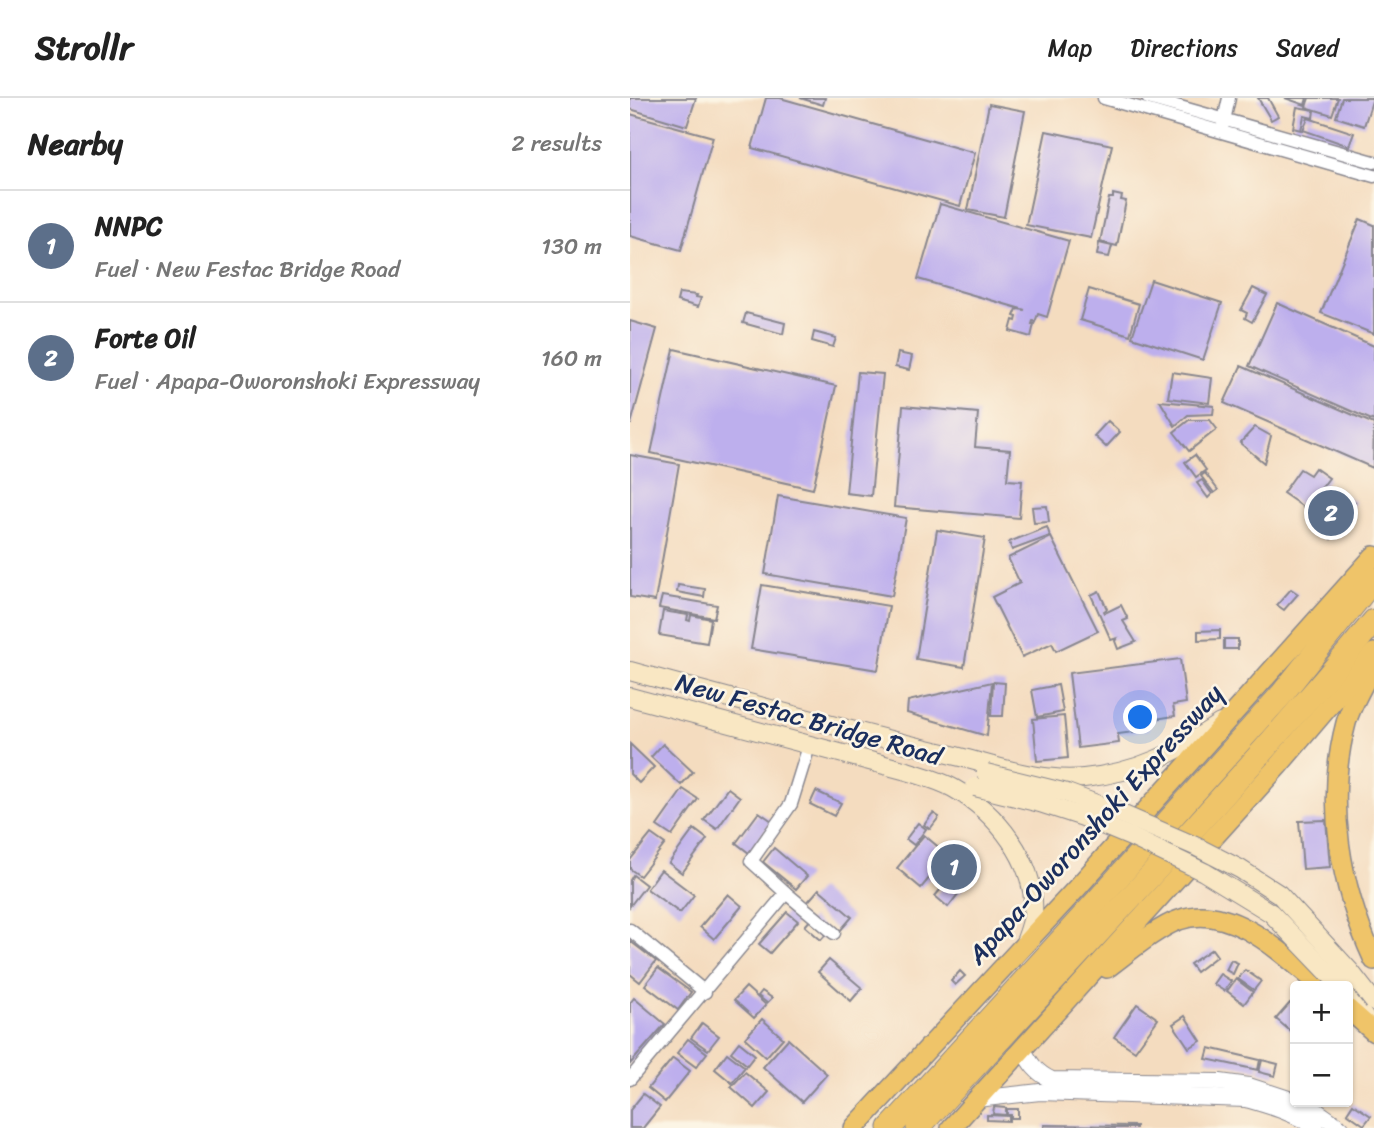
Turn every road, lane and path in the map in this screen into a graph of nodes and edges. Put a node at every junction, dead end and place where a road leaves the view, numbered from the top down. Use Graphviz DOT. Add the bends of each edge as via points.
graph roads {
  1 [pos="1104,98"];
  2 [pos="1148,98"];
  3 [pos="1229,98"];
  4 [pos="1223,125"];
  5 [pos="1374,162"];
  6 [pos="1374,176"];
  7 [pos="1374,556"];
  8 [pos="1374,579"];
  9 [pos="1374,621"];
  10 [pos="1374,653"];
  11 [pos="1374,662"];
  12 [pos="630,671"];
  13 [pos="712,693"];
  14 [pos="630,696"];
  15 [pos="1234,714"];
  16 [pos="705,716"];
  17 [pos="809,746"];
  18 [pos="980,780"];
  19 [pos="786,893"];
  20 [pos="630,930"];
  21 [pos="834,933"];
  22 [pos="1024,946"];
  23 [pos="1374,960"];
  24 [pos="1315,981"];
  25 [pos="1336,981"];
  26 [pos="705,992"];
  27 [pos="1073,993"];
  28 [pos="1353,1002"];
  29 [pos="1374,1002"];
  30 [pos="1353,1013"];
  31 [pos="1374,1031"];
  32 [pos="1022,1048"];
  33 [pos="630,1079"];
  34 [pos="977,1099"];
  35 [pos="1290,1099"];
  36 [pos="1310,1107"];
  37 [pos="854,1128"];
  38 [pos="890,1128"];
  39 [pos="918,1128"];
  40 [pos="951,1128"];
  41 [pos="1316,1128"];
  42 [pos="1341,1128"];
  1 -- 4 [label="street"];
  2 -- 4 [label="street"];
  3 -- 4 [label="street"];
  4 -- 5 [label="street"];
  4 -- 6 [label="street"];
  7 -- 15 [label="main road, Apapa-Oworonshoki Expressway"];
  8 -- 38 [label="highway, Apapa-Oworonshoki Expressway" via="1263,715"];
  9 -- 39 [label="highway" via="1301,710"];
  10 -- 27 [label="main road"];
  11 -- 23 [label="main road" via="1346,721 1336,776 1337,839 1349,892"];
  12 -- 13 [label="main road"];
  13 -- 15 [label="main road" via="1057,779 1148,765"];
  13 -- 18 [label="main road" via="729,706"];
  14 -- 16 [label="main road, New Festac Bridge Road"];
  15 -- 22 [label="main road, Apapa-Oworonshoki Expressway"];
  16 -- 17 [label="main road, New Festac Bridge Road"];
  16 -- 18 [label="main road" via="726,715"];
  17 -- 19 [label="street" via="791,804 751,861"];
  17 -- 22 [label="main road, New Festac Bridge Road" via="935,780 984,810 1002,828 1027,876 1033,915"];
  18 -- 25 [label="main road, bridge" via="1083,817 1204,872 1272,913"];
  18 -- 29 [label="main road, bridge" via="1067,793 1240,869 1279,894"];
  19 -- 21 [label="street"];
  19 -- 26 [label="street"];
  20 -- 26 [label="street"];
  22 -- 37 [label="main road, Apapa-Oworonshoki Expressway"];
  24 -- 27 [label="main road" via="1237,923 1207,917 1179,920 1164,928"];
  26 -- 33 [label="street"];
  27 -- 32 [label="main road"];
  28 -- 31 [label="main road"];
  30 -- 31 [label="main road"];
  32 -- 34 [label="main road"];
  32 -- 35 [label="street" via="1039,1075 1052,1080 1220,1082"];
  34 -- 40 [label="main road"];
  34 -- 41 [label="street" via="1040,1092 1246,1099"];
  36 -- 42 [label="street"];
}
